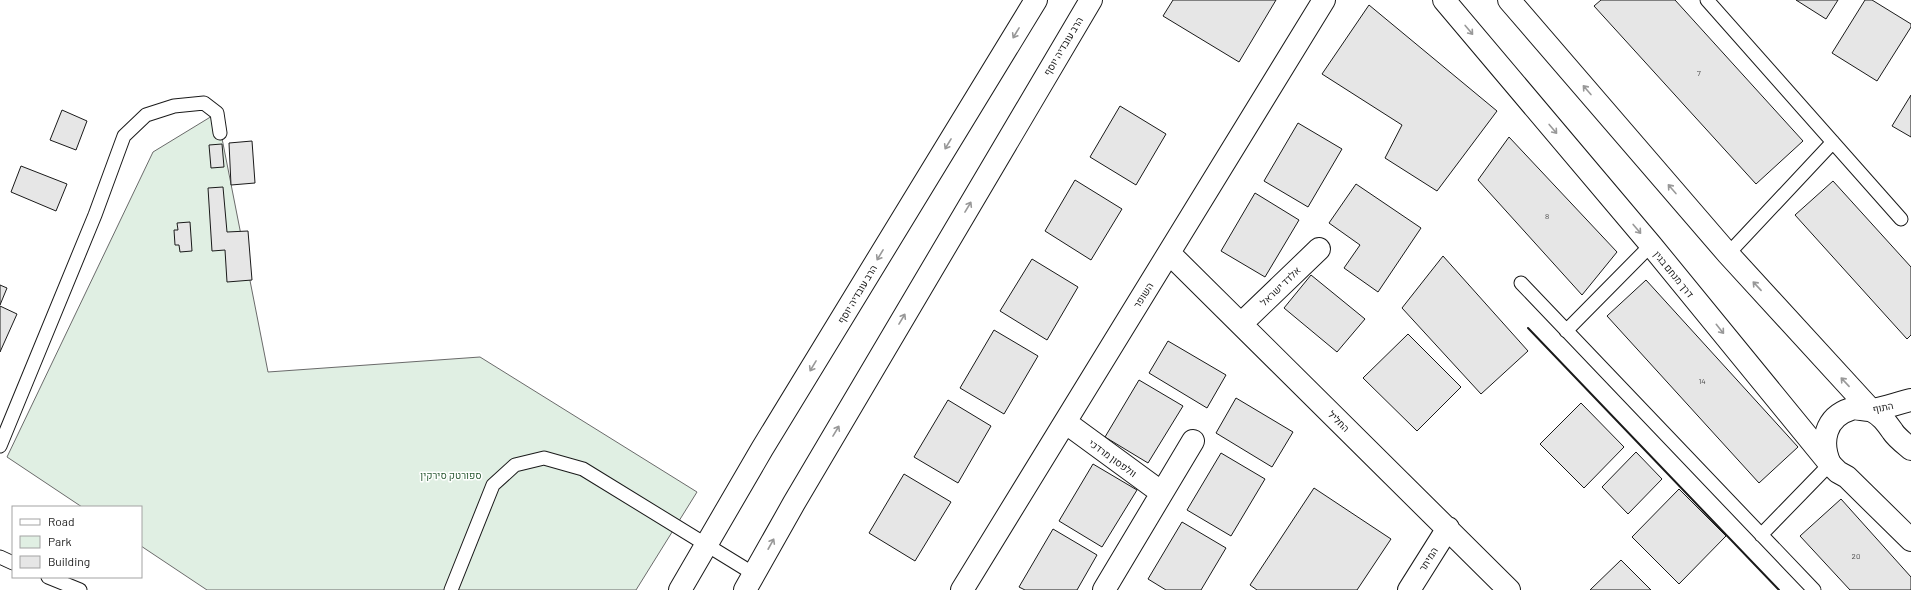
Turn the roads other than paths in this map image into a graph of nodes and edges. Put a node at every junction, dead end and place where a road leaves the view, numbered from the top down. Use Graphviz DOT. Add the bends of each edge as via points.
graph roads {
  1 [pos="1036,0"];
  2 [pos="1091,0"];
  3 [pos="1324,0"];
  4 [pos="1444,0"];
  5 [pos="1509,0"];
  6 [pos="1707,0"];
  7 [pos="220,134"];
  8 [pos="1833,142"];
  9 [pos="1901,219"];
  10 [pos="1651,246"];
  11 [pos="1320,249"];
  12 [pos="1169,253"];
  13 [pos="1728,254"];
  14 [pos="1520,283"];
  15 [pos="1241,324"];
  16 [pos="1566,331"];
  17 [pos="1911,400"];
  18 [pos="1871,410"];
  19 [pos="1065,422"];
  20 [pos="1193,441"];
  21 [pos="0,446"];
  22 [pos="1911,449"];
  23 [pos="1830,464"];
  24 [pos="1162,493"];
  25 [pos="1448,528"];
  26 [pos="1761,535"];
  27 [pos="1911,540"];
  28 [pos="706,545"];
  29 [pos="0,557"];
  30 [pos="12,563"];
  31 [pos="50,578"];
  32 [pos="749,582"];
  33 [pos="80,590"];
  34 [pos="451,590"];
  35 [pos="680,590"];
  36 [pos="962,590"];
  37 [pos="1104,590"];
  38 [pos="1409,590"];
  39 [pos="1509,590"];
  40 [pos="1814,590"];
  1 -- 28 [label="street, הרב עובדיה יוסף, one-way"];
  32 -- 2 [label="street, הרב עובדיה יוסף, one-way"];
  3 -- 12 [label="street, השופר"];
  4 -- 10 [label="street, דרך מנחם בגין, one-way"];
  13 -- 5 [label="street, one-way"];
  6 -- 8 [label="lane"];
  7 -- 21 [label="lane" via="217,113 204,103 174,106 146,115 124,136 95,215"];
  8 -- 9 [label="lane"];
  8 -- 13 [label="lane"];
  10 -- 16 [label="lane"];
  10 -- 23 [label="street, דרך מנחם בגין, one-way"];
  11 -- 15 [label="street, אלדד ישראל"];
  12 -- 15 [label="street, החליל"];
  12 -- 19 [label="street, השופר"];
  18 -- 13 [label="street, one-way"];
  14 -- 16 [label="lane"];
  15 -- 25 [label="street, החליל"];
  16 -- 26 [label="lane"];
  17 -- 18 [label="street, התוף"];
  18 -- 22 [label="street" via="1881,415 1893,432"];
  18 -- 23 [label="street, התוף" via="1852,409 1835,418 1828,427 1824,438 1826,456"];
  19 -- 24 [label="street, וולפסון מרדכי"];
  19 -- 36 [label="street, השופר"];
  20 -- 24 [label="street"];
  23 -- 26 [label="lane"];
  23 -- 27 [label="street, דרך מנחם בגין" via="1848,477"];
  24 -- 37 [label="street"];
  25 -- 38 [label="street, המיתר"];
  25 -- 39 [label="street, החליל"];
  26 -- 40 [label="lane"];
  28 -- 32 [label="lane"];
  28 -- 34 [label="lane" via="583,469 544,458 515,465 493,484"];
  28 -- 35 [label="street, הרב עובדיה יוסף"];
  29 -- 30 [label="lane"];
  31 -- 33 [label="lane"];
}
